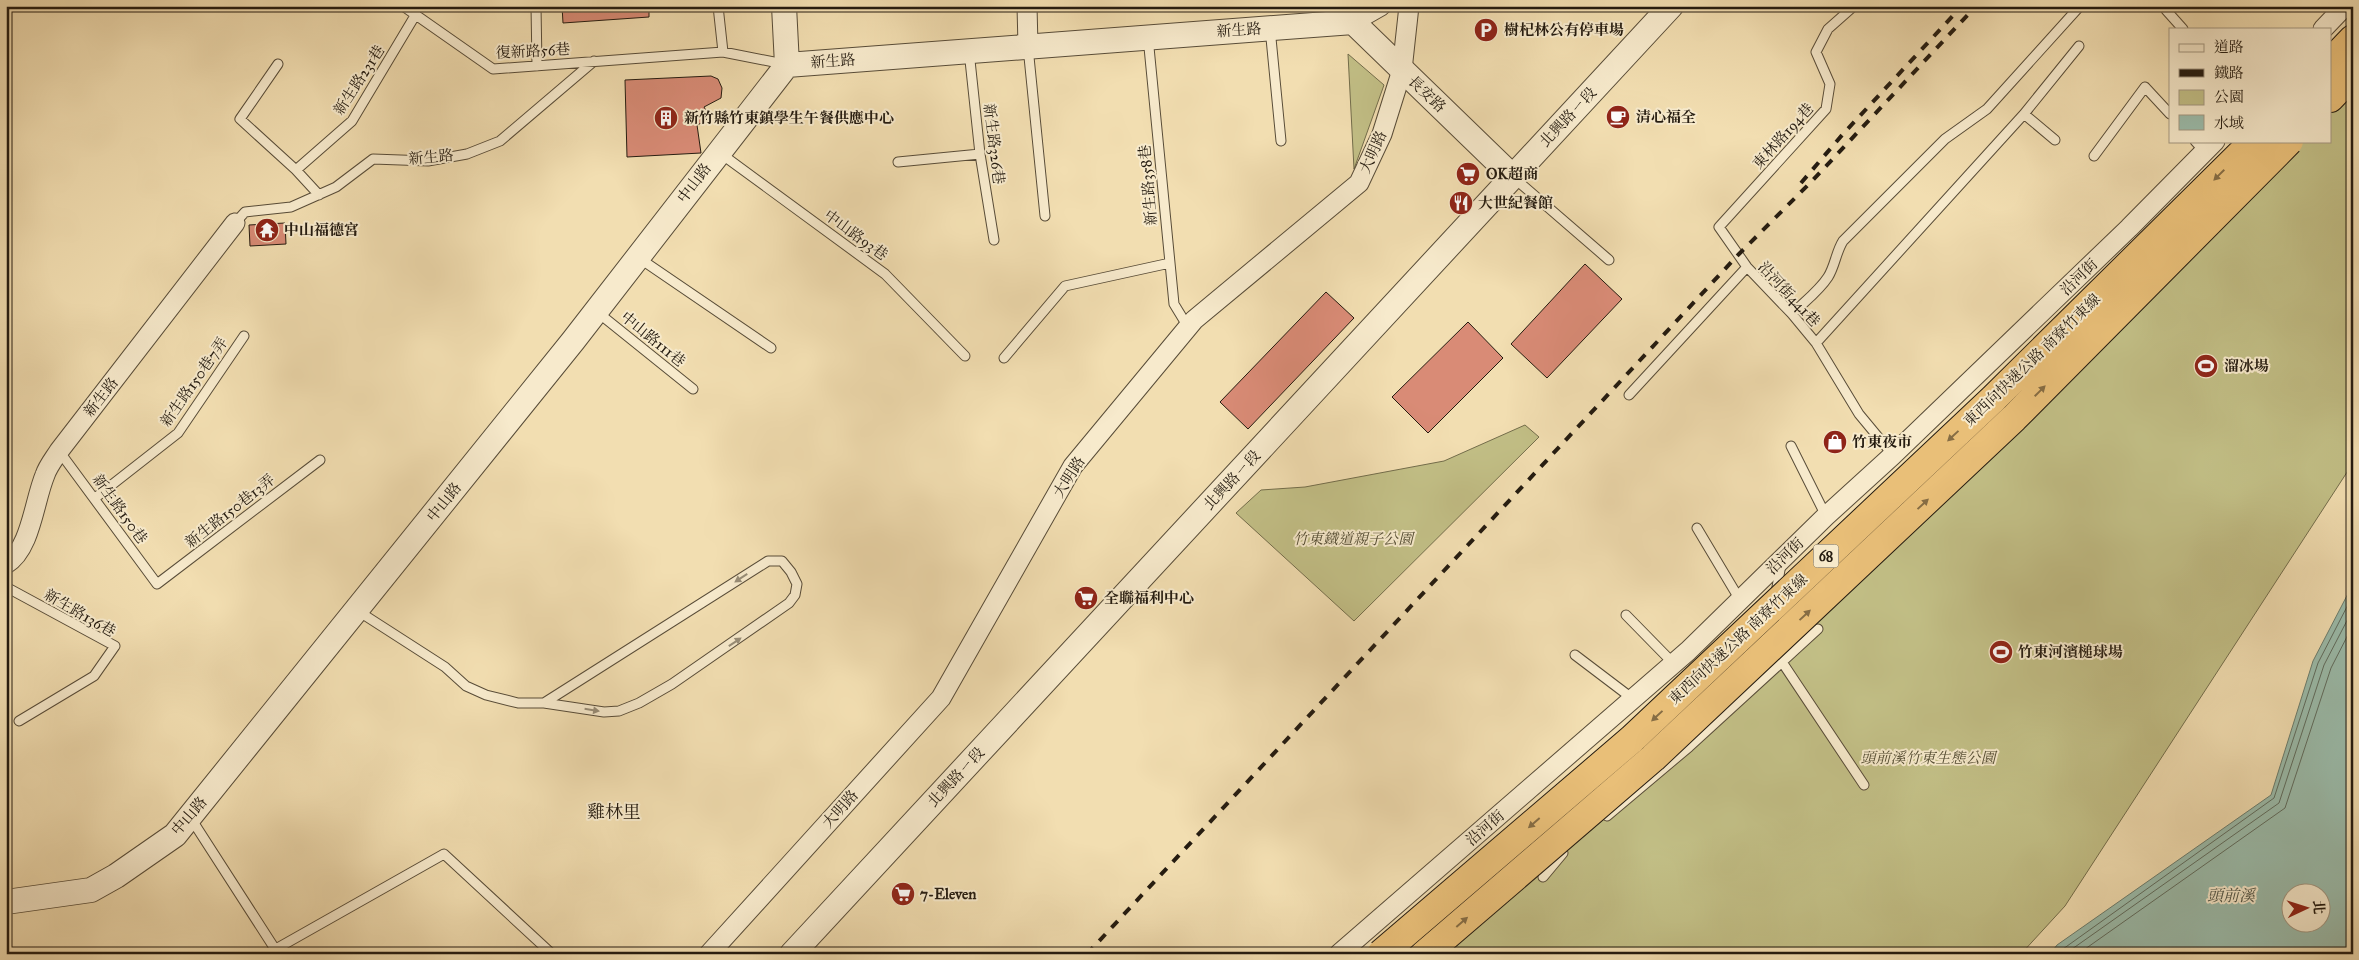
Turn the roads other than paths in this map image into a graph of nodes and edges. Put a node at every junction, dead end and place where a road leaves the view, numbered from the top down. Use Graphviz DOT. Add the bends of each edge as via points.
graph roads {
  1 [pos="403,6"];
  2 [pos="536,6"];
  3 [pos="718,6"];
  4 [pos="784,6"];
  5 [pos="1026,6"];
  6 [pos="1381,6"];
  7 [pos="1409,6"];
  8 [pos="1671,6"];
  9 [pos="1854,6"];
  10 [pos="2080,6"];
  11 [pos="2344,6"];
  12 [pos="2166,10"];
  13 [pos="416,14"];
  14 [pos="1353,14"];
  15 [pos="1270,28"];
  16 [pos="2182,28"];
  17 [pos="2324,28"];
  18 [pos="1148,37"];
  19 [pos="2353,39"];
  20 [pos="1028,46"];
  21 [pos="2078,46"];
  22 [pos="969,51"];
  23 [pos="722,52"];
  24 [pos="2332,60"];
  25 [pos="594,61"];
  26 [pos="278,64"];
  27 [pos="787,65"];
  28 [pos="537,66"];
  29 [pos="1402,70"];
  30 [pos="2353,74"];
  31 [pos="2332,96"];
  32 [pos="2169,113"];
  33 [pos="2024,114"];
  34 [pos="2055,140"];
  35 [pos="1281,141"];
  36 [pos="2253,142"];
  37 [pos="2288,142"];
  38 [pos="2205,145"];
  39 [pos="717,152"];
  40 [pos="980,154"];
  41 [pos="2094,156"];
  42 [pos="898,162"];
  43 [pos="296,170"];
  44 [pos="1513,177"];
  45 [pos="319,195"];
  46 [pos="1045,216"];
  47 [pos="235,222"];
  48 [pos="994,240"];
  49 [pos="636,256"];
  50 [pos="1608,260"];
  51 [pos="1170,263"];
  52 [pos="1747,267"];
  53 [pos="596,311"];
  54 [pos="1792,314"];
  55 [pos="1188,327"];
  56 [pos="244,336"];
  57 [pos="1816,343"];
  58 [pos="771,348"];
  59 [pos="965,356"];
  60 [pos="1004,358"];
  61 [pos="692,389"];
  62 [pos="1629,395"];
  63 [pos="1791,446"];
  64 [pos="59,451"];
  65 [pos="1894,455"];
  66 [pos="320,460"];
  67 [pos="95,498"];
  68 [pos="1826,516"];
  69 [pos="1697,528"];
  70 [pos="1782,559"];
  71 [pos="6,564"];
  72 [pos="157,584"];
  73 [pos="6,587"];
  74 [pos="1740,600"];
  75 [pos="356,610"];
  76 [pos="1626,616"];
  77 [pos="1818,629"];
  78 [pos="1575,655"];
  79 [pos="1781,662"];
  80 [pos="1674,664"];
  81 [pos="1633,699"];
  82 [pos="544,703"];
  83 [pos="19,721"];
  84 [pos="1864,785"];
  85 [pos="190,817"];
  86 [pos="1601,821"];
  87 [pos="1572,845"];
  88 [pos="1543,877"];
  89 [pos="6,902"];
  90 [pos="271,951"];
  91 [pos="552,954"];
  92 [pos="709,954"];
  93 [pos="792,954"];
  94 [pos="1339,954"];
  95 [pos="1381,954"];
  96 [pos="1425,954"];
  1 -- 13 [label="lane, 復新路56巷"];
  2 -- 28 [label="lane"];
  3 -- 23 [label="lane"];
  4 -- 27 [label="street"];
  5 -- 20 [label="street"];
  6 -- 14 [label="street, 新生路"];
  7 -- 29 [label="street, 大明路"];
  8 -- 44 [label="street, 北興路ㄧ段"];
  9 -- 52 [label="lane, 東林路194巷" via="1828,29 1816,52 1830,84 1826,109 1719,227"];
  10 -- 54 [label="lane" via="1987,109 1945,139 1843,241 1822,286"];
  11 -- 17 [label="street"];
  12 -- 16 [label="lane"];
  13 -- 28 [label="lane, 復新路56巷" via="494,69"];
  13 -- 43 [label="lane, 新生路231巷" via="352,121"];
  14 -- 15 [label="street, 新生路"];
  14 -- 29 [label="street, 長安路"];
  15 -- 18 [label="street, 新生路"];
  15 -- 35 [label="lane, 新生路"];
  18 -- 20 [label="street, 新生路"];
  18 -- 51 [label="lane, 新生路358巷"];
  19 -- 24 [label="highway"];
  20 -- 22 [label="street, 新生路"];
  20 -- 46 [label="lane"];
  21 -- 33 [label="lane"];
  22 -- 27 [label="street, 新生路"];
  22 -- 40 [label="lane, 新生路326巷"];
  23 -- 25 [label="lane, 新生路"];
  23 -- 27 [label="lane, 新生路"];
  25 -- 28 [label="lane, 復新路56巷"];
  25 -- 45 [label="lane, 新生路" via="500,141 467,154 428,161 373,159 336,187"];
  26 -- 43 [label="lane" via="240,119"];
  27 -- 39 [label="street, 中山路"];
  29 -- 44 [label="street, 長安路"];
  29 -- 55 [label="street, 大明路" via="1382,134 1359,183"];
  30 -- 31 [label="highway"];
  32 -- 41 [label="lane" via="2145,86"];
  33 -- 34 [label="lane"];
  33 -- 57 [label="lane"];
  36 -- 95 [label="highway, 東西向快速公路 南寮竹東線 / 68, one-way, bridge" via="1993,399 1632,739"];
  96 -- 37 [label="highway, 東西向快速公路 南寮竹東線 / 68, one-way, bridge" via="1653,758 2014,418"];
  38 -- 65 [label="street, 沿河街"];
  39 -- 49 [label="street, 中山路"];
  39 -- 59 [label="lane, 中山路93巷" via="885,274"];
  40 -- 42 [label="lane"];
  40 -- 48 [label="lane, 新生路326巷"];
  43 -- 45 [label="lane"];
  44 -- 50 [label="lane"];
  44 -- 93 [label="street, 北興路ㄧ段"];
  45 -- 47 [label="lane, 新生路" via="291,207 246,212"];
  47 -- 64 [label="street, 新生路"];
  49 -- 53 [label="street, 中山路"];
  49 -- 58 [label="lane"];
  51 -- 55 [label="lane, 新生路358巷" via="1174,304"];
  51 -- 60 [label="lane" via="1065,286"];
  52 -- 54 [label="lane, 沿河街441巷"];
  52 -- 62 [label="lane, 沿河街441巷"];
  53 -- 61 [label="lane, 中山路111巷"];
  53 -- 75 [label="street, 中山路"];
  54 -- 57 [label="lane, 沿河街441巷"];
  55 -- 92 [label="street, 大明路" via="1073,466 941,698"];
  56 -- 67 [label="lane, 新生路150巷7弄" via="178,433"];
  57 -- 65 [label="lane, 沿河街441巷" via="1858,414"];
  63 -- 68 [label="lane"];
  64 -- 67 [label="lane, 新生路150巷"];
  64 -- 71 [label="street, 新生路" via="46,472 22,547"];
  65 -- 68 [label="street, 沿河街"];
  66 -- 72 [label="lane, 新生路150巷13弄"];
  67 -- 72 [label="lane, 新生路150巷"];
  68 -- 70 [label="street, 沿河街"];
  69 -- 74 [label="lane"];
  70 -- 74 [label="street, 沿河街"];
  70 -- 79 [label="lane" via="1769,630"];
  73 -- 83 [label="lane, 新生路136巷" via="115,646 94,676"];
  74 -- 80 [label="street, 沿河街"];
  75 -- 82 [label="lane" via="445,666 466,686 518,703"];
  75 -- 85 [label="street, 中山路"];
  76 -- 80 [label="lane"];
  77 -- 79 [label="lane"];
  78 -- 81 [label="lane"];
  79 -- 84 [label="lane"];
  79 -- 86 [label="lane" via="1689,747"];
  80 -- 81 [label="street, 沿河街"];
  81 -- 94 [label="street, 沿河街"];
  82 -- 82 [label="lane, one-way" via="604,712 619,712 639,703 789,603 797,584 782,561 768,560"];
  85 -- 89 [label="street, 中山路" via="175,835 91,890"];
  85 -- 90 [label="lane"];
  87 -- 88 [label="lane"];
  90 -- 91 [label="lane" via="444,854"];
}
